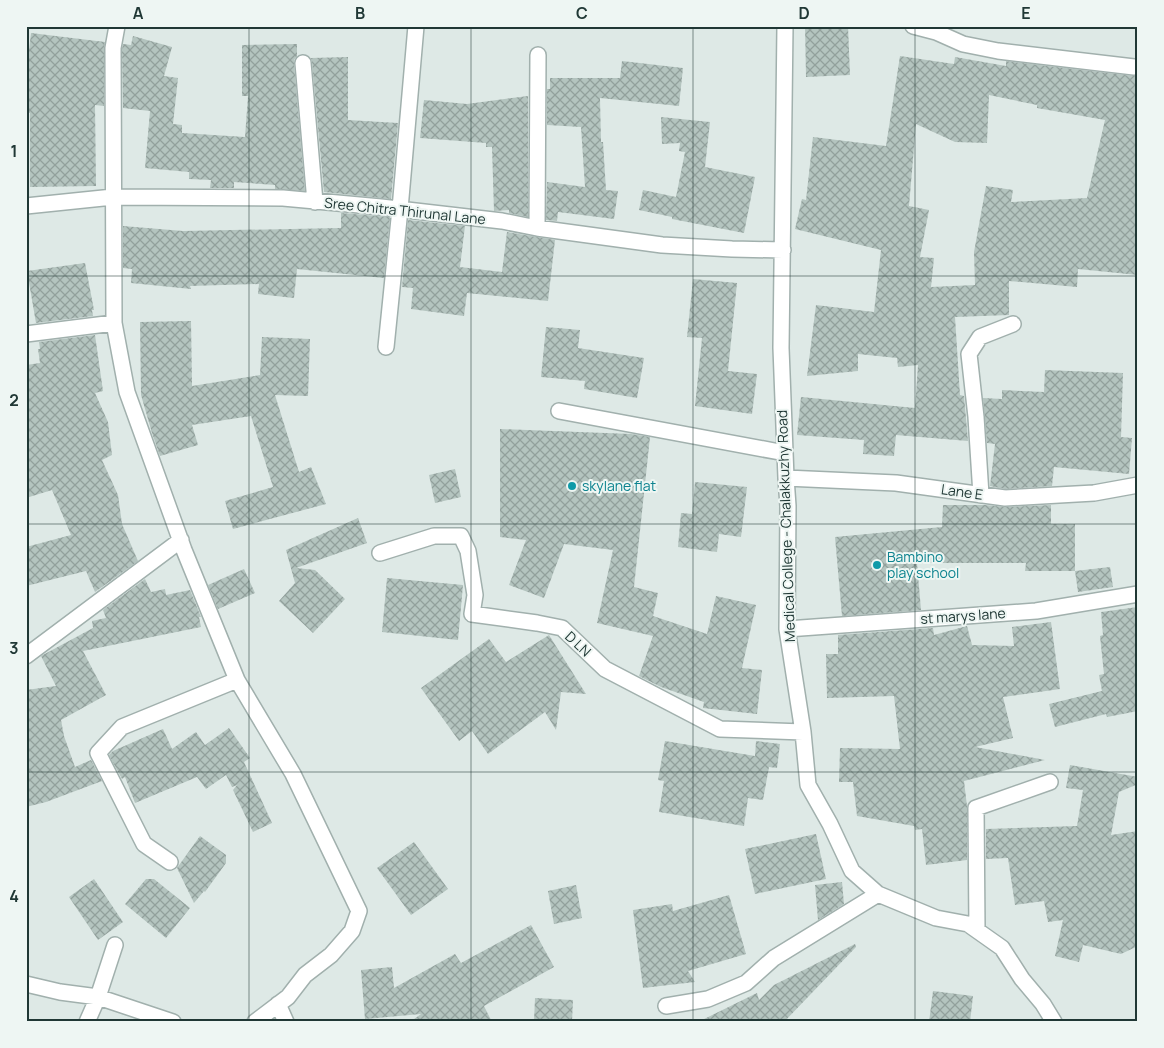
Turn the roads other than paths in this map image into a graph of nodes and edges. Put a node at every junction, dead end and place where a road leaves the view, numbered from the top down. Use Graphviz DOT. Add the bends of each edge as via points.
graph roads {
  1 [pos="116,26"];
  2 [pos="416,26"];
  3 [pos="785,26"];
  4 [pos="913,26"];
  5 [pos="538,55"];
  6 [pos="303,62"];
  7 [pos="1134,67"];
  8 [pos="112,197"];
  9 [pos="316,202"];
  10 [pos="26,206"];
  11 [pos="400,209"];
  12 [pos="537,228"];
  13 [pos="782,250"];
  14 [pos="114,323"];
  15 [pos="1013,324"];
  16 [pos="26,334"];
  17 [pos="386,347"];
  18 [pos="558,411"];
  19 [pos="785,453"];
  20 [pos="786,478"];
  21 [pos="1138,485"];
  22 [pos="981,495"];
  23 [pos="181,540"];
  24 [pos="380,553"];
  25 [pos="1138,594"];
  26 [pos="787,630"];
  27 [pos="26,656"];
  28 [pos="237,680"];
  29 [pos="803,732"];
  30 [pos="1050,782"];
  31 [pos="170,862"];
  32 [pos="878,894"];
  33 [pos="977,930"];
  34 [pos="116,945"];
  35 [pos="26,984"];
  36 [pos="98,998"];
  37 [pos="278,1004"];
  38 [pos="666,1006"];
  39 [pos="87,1022"];
  40 [pos="174,1022"];
  41 [pos="255,1022"];
  42 [pos="286,1022"];
  43 [pos="1054,1022"];
  1 -- 8 [label="street"];
  2 -- 11 [label="street"];
  3 -- 13 [label="street, Medical College - Chalakkuzhy Road"];
  4 -- 7 [label="street" via="963,44 998,51"];
  5 -- 12 [label="street"];
  6 -- 9 [label="street"];
  8 -- 9 [label="street, Sree Chitra Thirunal Lane" via="283,198"];
  8 -- 10 [label="street, Sree Chitra Thirunal Lane"];
  8 -- 14 [label="street"];
  9 -- 11 [label="street, Sree Chitra Thirunal Lane"];
  11 -- 12 [label="street, Sree Chitra Thirunal Lane"];
  11 -- 17 [label="street"];
  12 -- 13 [label="street, Sree Chitra Thirunal Lane" via="662,245"];
  13 -- 19 [label="street, Medical College - Chalakkuzhy Road"];
  14 -- 16 [label="street"];
  14 -- 23 [label="street" via="127,392"];
  15 -- 22 [label="street" via="980,337 969,354"];
  18 -- 19 [label="street"];
  19 -- 20 [label="street, Medical College - Chalakkuzhy Road"];
  20 -- 22 [label="street, Lane E" via="896,483"];
  20 -- 26 [label="street, Medical College - Chalakkuzhy Road"];
  21 -- 22 [label="street, Lane E" via="1094,493 1004,498"];
  23 -- 27 [label="street"];
  23 -- 28 [label="street"];
  24 -- 29 [label="street, D LN" via="434,536 461,536 468,551 475,595 472,614 562,628 605,669 720,729"];
  25 -- 26 [label="street, st marys lane" via="1036,611"];
  26 -- 29 [label="street, Medical College - Chalakkuzhy Road"];
  28 -- 31 [label="street" via="122,727 98,753 144,844"];
  28 -- 37 [label="street" via="293,774 358,911 352,931"];
  29 -- 32 [label="street, Medical College - Chalakkuzhy Road" via="808,785 852,871"];
  30 -- 33 [label="street" via="976,808"];
  32 -- 33 [label="street, Medical College - Chalakkuzhy Road" via="936,918 968,924"];
  32 -- 38 [label="street" via="774,958 746,983 708,999"];
  33 -- 43 [label="street, Medical College - Chalakkuzhy Road" via="1002,948"];
  34 -- 36 [label="street"];
  35 -- 36 [label="street"];
  36 -- 39 [label="street"];
  36 -- 40 [label="street"];
  37 -- 41 [label="street"];
  37 -- 42 [label="street"];
}
